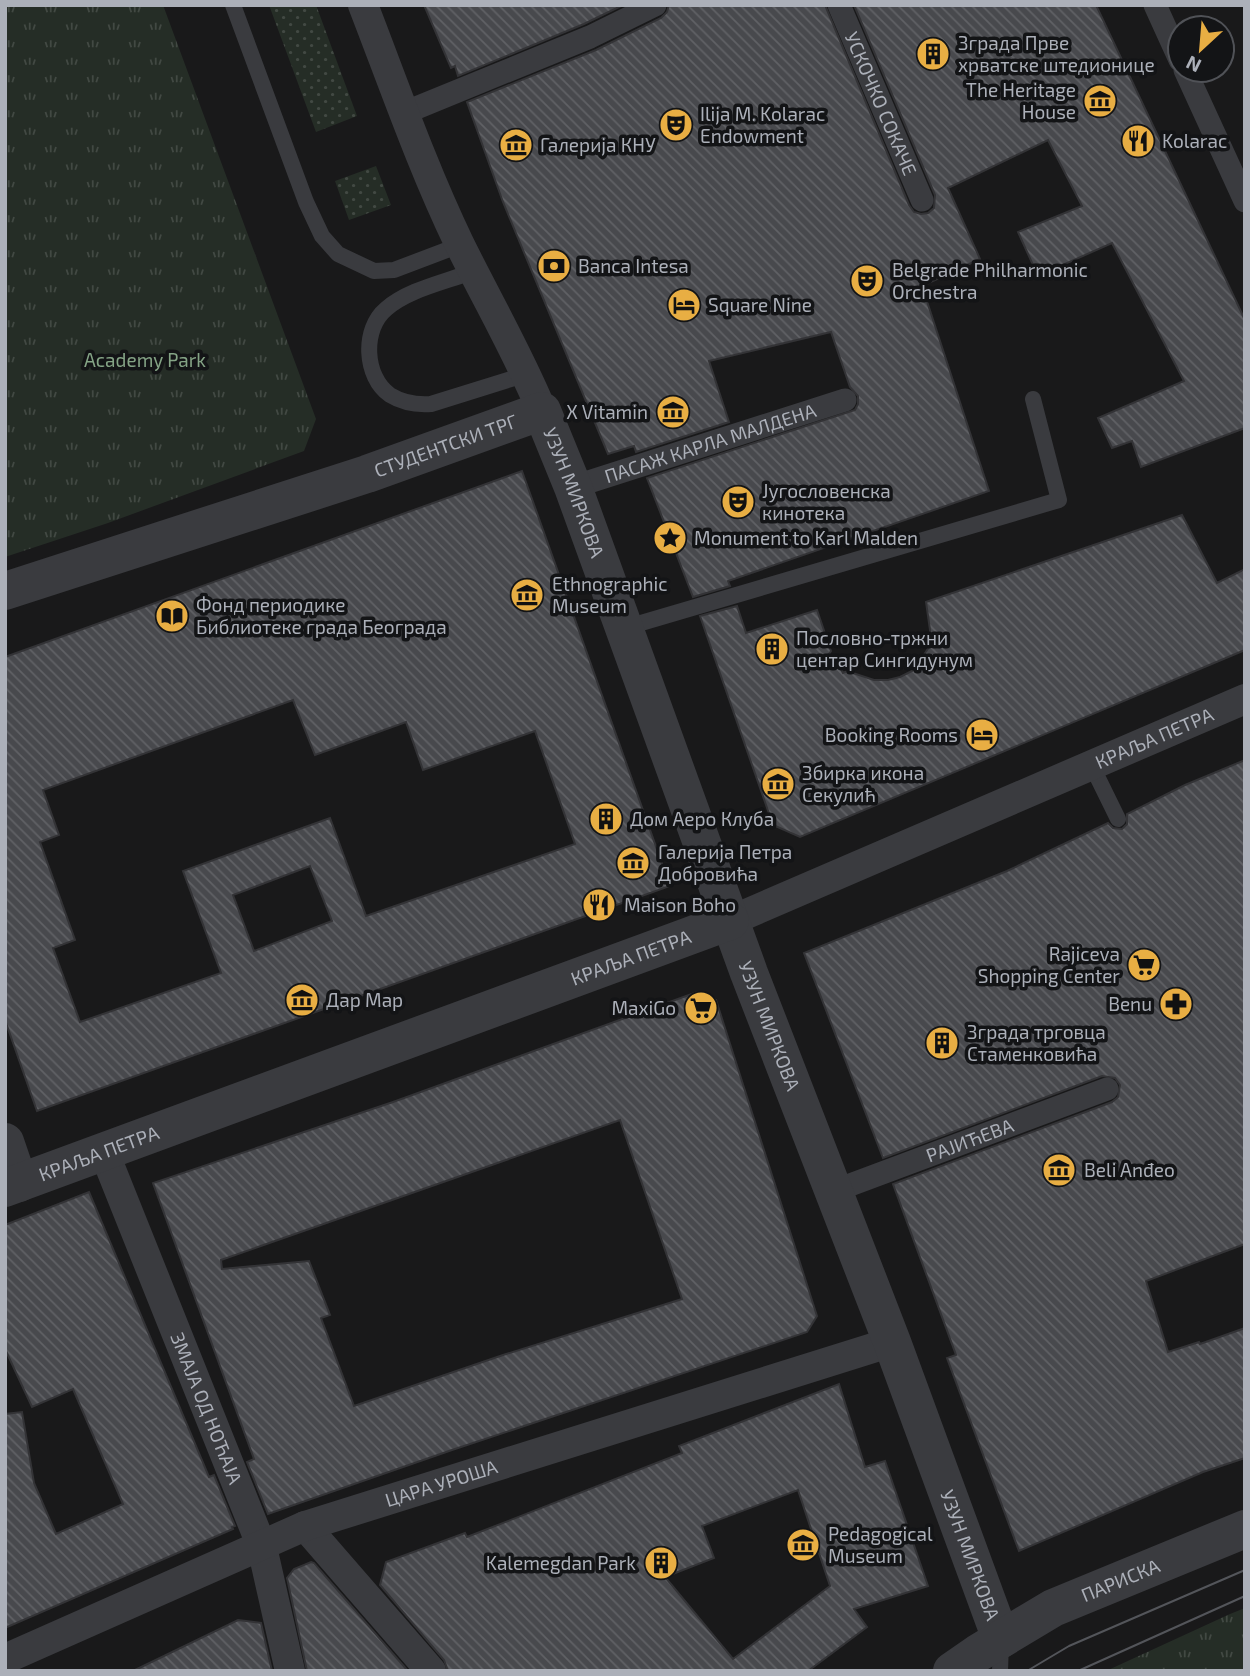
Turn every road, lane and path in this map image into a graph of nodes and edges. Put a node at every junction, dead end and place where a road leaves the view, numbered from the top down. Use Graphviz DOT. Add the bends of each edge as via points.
graph roads {
  1 [pos="233,5"];
  2 [pos="363,5"];
  3 [pos="655,5"];
  4 [pos="839,5"];
  5 [pos="1155,5"];
  6 [pos="1166,29"];
  7 [pos="1191,84"];
  8 [pos="404,113"];
  9 [pos="922,200"];
  10 [pos="1245,201"];
  11 [pos="467,258"];
  12 [pos="527,374"];
  13 [pos="845,400"];
  14 [pos="1033,400"];
  15 [pos="542,411"];
  16 [pos="573,487"];
  17 [pos="5,591"];
  18 [pos="624,628"];
  19 [pos="1245,699"];
  20 [pos="1091,764"];
  21 [pos="1118,819"];
  22 [pos="730,921"];
  23 [pos="1107,1089"];
  24 [pos="5,1142"];
  25 [pos="104,1152"];
  26 [pos="12,1185"];
  27 [pos="834,1191"];
  28 [pos="892,1342"];
  29 [pos="305,1526"];
  30 [pos="1245,1529"];
  31 [pos="262,1547"];
  32 [pos="1000,1655"];
  33 [pos="5,1659"];
  34 [pos="290,1671"];
  35 [pos="431,1671"];
  36 [pos="952,1671"];
  1 -- 11 [label="lane" via="306,202 322,236 338,254 374,271"];
  2 -- 8 [label="street, СТУДЕНТСКИ ТРГ"];
  3 -- 8 [label="street" via="590,37"];
  4 -- 9 [label="street, УСКОЧКО СОКАЧЕ"];
  5 -- 6 [label="street"];
  7 -- 10 [label="street"];
  8 -- 11 [label="street, СТУДЕНТСКИ ТРГ"];
  11 -- 12 [label="street, СТУДЕНТСКИ ТРГ"];
  11 -- 12 [label="lane" via="385,309 374,323 369,342 379,383 401,401 416,405"];
  12 -- 15 [label="street, СТУДЕНТСКИ ТРГ"];
  13 -- 16 [label="street, ПАСАЖ КАРЛА МАЛДЕНА"];
  14 -- 18 [label="lane" via="1059,500"];
  15 -- 16 [label="street, УЗУН МИРКОВА"];
  15 -- 17 [label="street, СТУДЕНТСКИ ТРГ" via="367,474"];
  16 -- 18 [label="street, УЗУН МИРКОВА"];
  18 -- 22 [label="street, УЗУН МИРКОВА"];
  19 -- 20 [label="street, КРАЉА ПЕТРА"];
  20 -- 21 [label="lane"];
  20 -- 22 [label="street, КРАЉА ПЕТРА"];
  22 -- 25 [label="street, КРАЉА ПЕТРА"];
  22 -- 27 [label="street, УЗУН МИРКОВА"];
  23 -- 27 [label="street, РАЈИЋЕВА"];
  24 -- 26 [label="street"];
  25 -- 26 [label="street, КРАЉА ПЕТРА"];
  25 -- 31 [label="street, ЗМАЈА ОД НОЋАЈА"];
  27 -- 28 [label="street, УЗУН МИРКОВА"];
  28 -- 29 [label="street, ЦАРА УРОША"];
  28 -- 32 [label="street, УЗУН МИРКОВА"];
  29 -- 31 [label="street, ЦАРА УРОША"];
  29 -- 35 [label="street"];
  30 -- 32 [label="street, ПАРИСКА" via="1053,1608"];
  31 -- 33 [label="street, ЦАРА УРОША"];
  31 -- 34 [label="street, ЗМАЈА ОД НОЋАЈА"];
  32 -- 36 [label="street, ПАРИСКА"];
}
